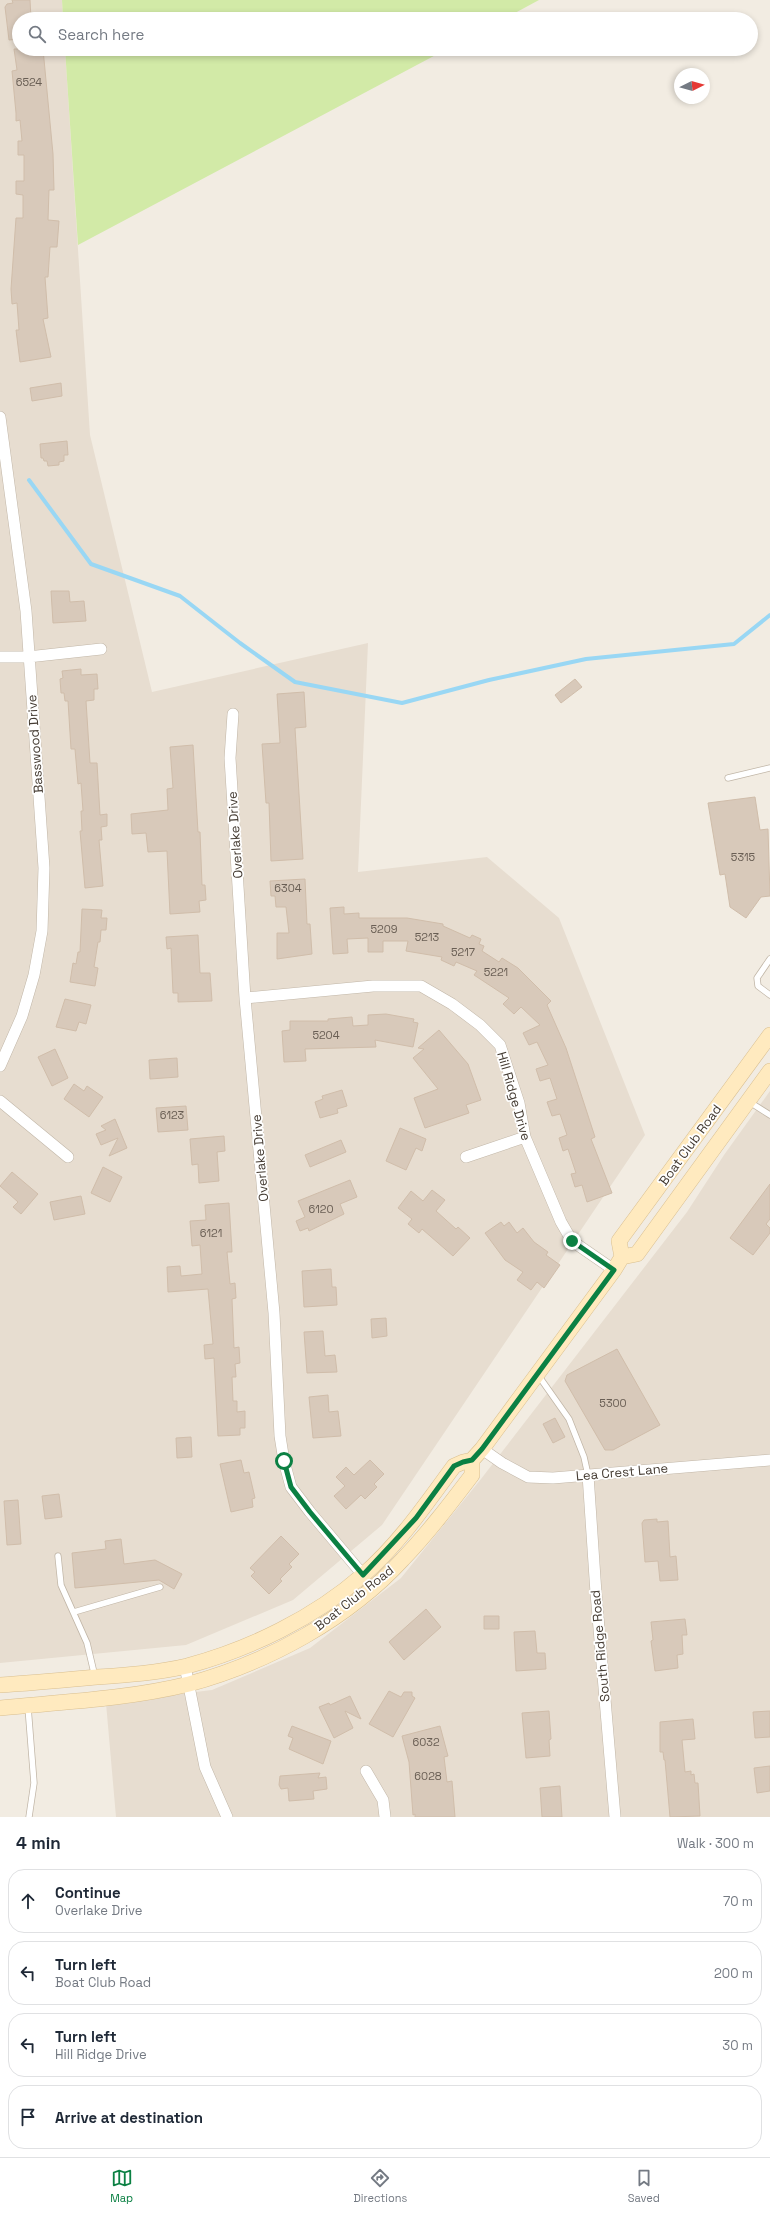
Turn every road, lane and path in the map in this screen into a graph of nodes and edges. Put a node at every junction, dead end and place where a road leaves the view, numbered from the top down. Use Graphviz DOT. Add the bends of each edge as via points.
graph roads {
  1 [pos="0,417"];
  2 [pos="101,649"];
  3 [pos="0,657"];
  4 [pos="28,657"];
  5 [pos="233,714"];
  6 [pos="770,768"];
  7 [pos="728,778"];
  8 [pos="770,959"];
  9 [pos="770,995"];
  10 [pos="245,998"];
  11 [pos="770,1036"];
  12 [pos="0,1066"];
  13 [pos="770,1071"];
  14 [pos="0,1100"];
  15 [pos="748,1101"];
  16 [pos="770,1115"];
  17 [pos="525,1137"];
  18 [pos="68,1156"];
  19 [pos="466,1157"];
  20 [pos="622,1257"];
  21 [pos="614,1270"];
  22 [pos="537,1374"];
  23 [pos="482,1449"];
  24 [pos="472,1460"];
  25 [pos="770,1460"];
  26 [pos="588,1475"];
  27 [pos="58,1556"];
  28 [pos="363,1575"];
  29 [pos="160,1587"];
  30 [pos="74,1612"];
  31 [pos="185,1666"];
  32 [pos="95,1677"];
  33 [pos="189,1684"];
  34 [pos="0,1686"];
  35 [pos="28,1705"];
  36 [pos="0,1708"];
  37 [pos="366,1771"];
  38 [pos="29,1817"];
  39 [pos="227,1817"];
  40 [pos="385,1817"];
  41 [pos="615,1817"];
  1 -- 4 [label="street, Basswood Drive" via="26,611"];
  2 -- 4 [label="street"];
  3 -- 4 [label="street"];
  4 -- 12 [label="street, Basswood Drive" via="44,868 42,931 34,975 22,1016"];
  5 -- 10 [label="street, Overlake Drive" via="230,758"];
  6 -- 7 [label="lane"];
  8 -- 9 [label="lane" via="757,978 758,986"];
  10 -- 17 [label="street, Hill Ridge Drive" via="373,986 421,986 452,1004 500,1045 519,1103"];
  10 -- 28 [label="street, Overlake Drive" via="274,1313 280,1436 284,1461 291,1487"];
  11 -- 20 [label="main road, Boat Club Road" via="619,1241"];
  13 -- 15 [label="main road, Boat Club Road"];
  14 -- 18 [label="street"];
  15 -- 16 [label="lane"];
  15 -- 20 [label="main road, Boat Club Road" via="636,1254"];
  17 -- 19 [label="street"];
  17 -- 21 [label="street, Hill Ridge Drive" via="561,1222 572,1241"];
  20 -- 21 [label="main road, Boat Club Road"];
  21 -- 22 [label="main road, Boat Club Road"];
  22 -- 23 [label="main road, Boat Club Road"];
  22 -- 26 [label="lane" via="569,1419"];
  23 -- 24 [label="main road, Boat Club Road"];
  23 -- 26 [label="street, Lea Crest Lane" via="528,1477"];
  24 -- 28 [label="main road, Boat Club Road" via="454,1466 416,1518"];
  24 -- 33 [label="main road, Boat Club Road" via="472,1475 402,1560 373,1587 329,1621 291,1643 246,1665"];
  25 -- 26 [label="street, Lea Crest Lane"];
  26 -- 41 [label="street, South Ridge Road"];
  27 -- 30 [label="lane" via="61,1585"];
  28 -- 31 [label="main road, Boat Club Road" via="318,1610 257,1641 223,1655"];
  29 -- 30 [label="lane"];
  30 -- 32 [label="lane" via="90,1654"];
  31 -- 32 [label="main road, Boat Club Road" via="140,1674"];
  31 -- 33 [label="street"];
  32 -- 34 [label="main road, Boat Club Road"];
  33 -- 35 [label="main road, Boat Club Road" via="151,1692"];
  33 -- 39 [label="street" via="205,1767"];
  35 -- 36 [label="main road, Boat Club Road"];
  35 -- 38 [label="lane" via="34,1783"];
  37 -- 40 [label="street" via="383,1800"];
}
